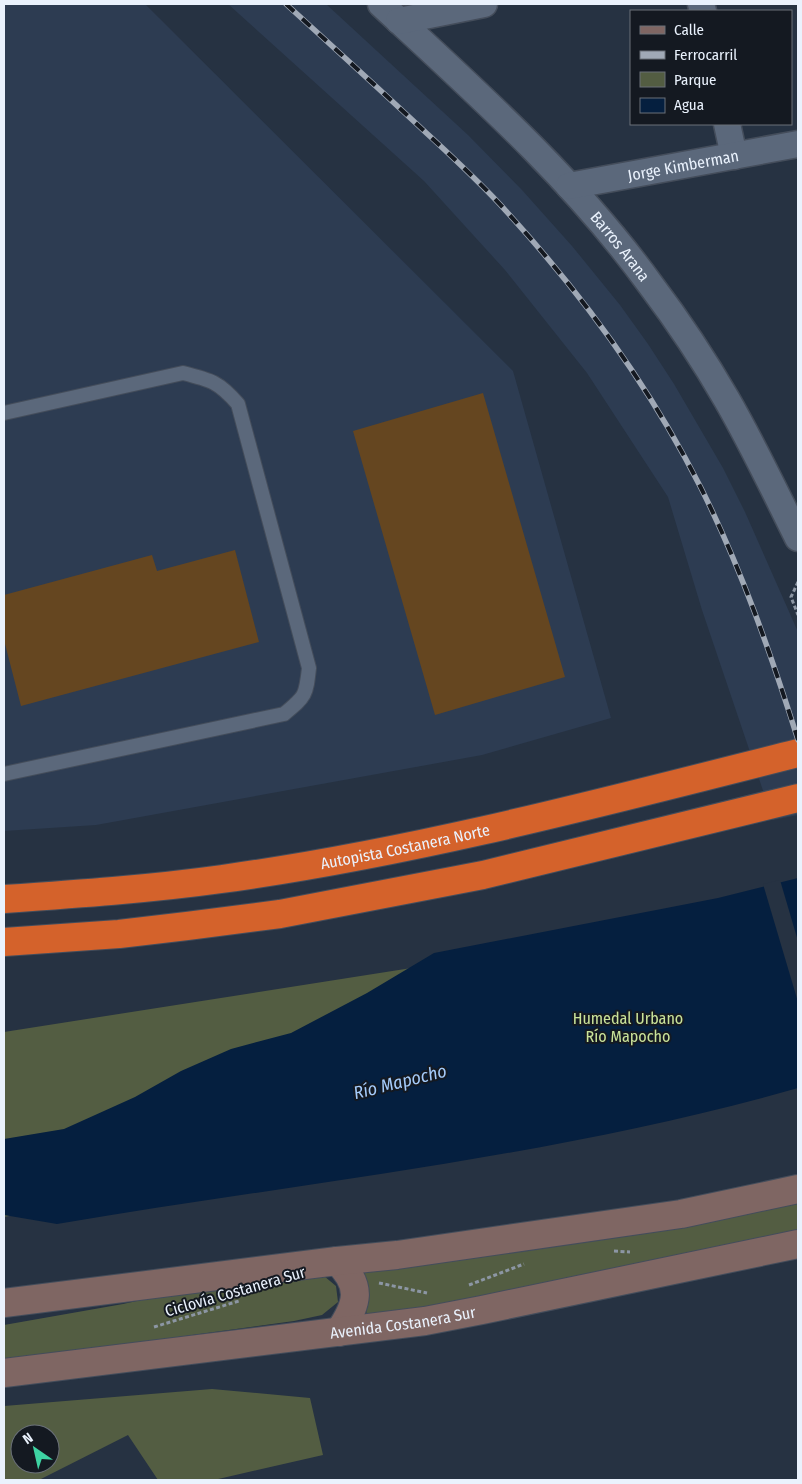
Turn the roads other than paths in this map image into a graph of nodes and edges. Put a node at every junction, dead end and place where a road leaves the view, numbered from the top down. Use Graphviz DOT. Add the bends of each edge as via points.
graph roads {
  1 [pos="484,4"];
  2 [pos="390,12"];
  3 [pos="727,125"];
  4 [pos="798,144"];
  5 [pos="734,156"];
  6 [pos="569,186"];
  7 [pos="4,413"];
  8 [pos="798,538"];
  9 [pos="798,752"];
  10 [pos="4,774"];
  11 [pos="798,798"];
  12 [pos="4,899"];
  13 [pos="4,942"];
  14 [pos="788,1192"];
  15 [pos="798,1244"];
  16 [pos="344,1269"];
  17 [pos="4,1303"];
  18 [pos="340,1332"];
  19 [pos="4,1373"];
  1 -- 2 [label="street"];
  2 -- 6 [label="street, Barros Arana" via="517,131"];
  3 -- 5 [label="street"];
  4 -- 5 [label="street, Jorge Kimberman"];
  5 -- 6 [label="street, Jorge Kimberman"];
  6 -- 8 [label="street, Barros Arana" via="649,282 688,337 727,400"];
  7 -- 10 [label="lane" via="183,373 207,379 225,389 238,404 309,668 306,692 284,714"];
  9 -- 12 [label="highway, Autopista Costanera Norte" via="499,827 295,867 221,879"];
  11 -- 13 [label="highway" via="483,876 280,914 148,931"];
  14 -- 16 [label="main road" via="681,1214 397,1255"];
  15 -- 18 [label="main road, Avenida Costanera Sur" via="425,1321"];
  16 -- 17 [label="main road"];
  16 -- 18 [label="main road" via="355,1289 350,1316"];
  18 -- 19 [label="main road, Avenida Costanera Sur"];
}
